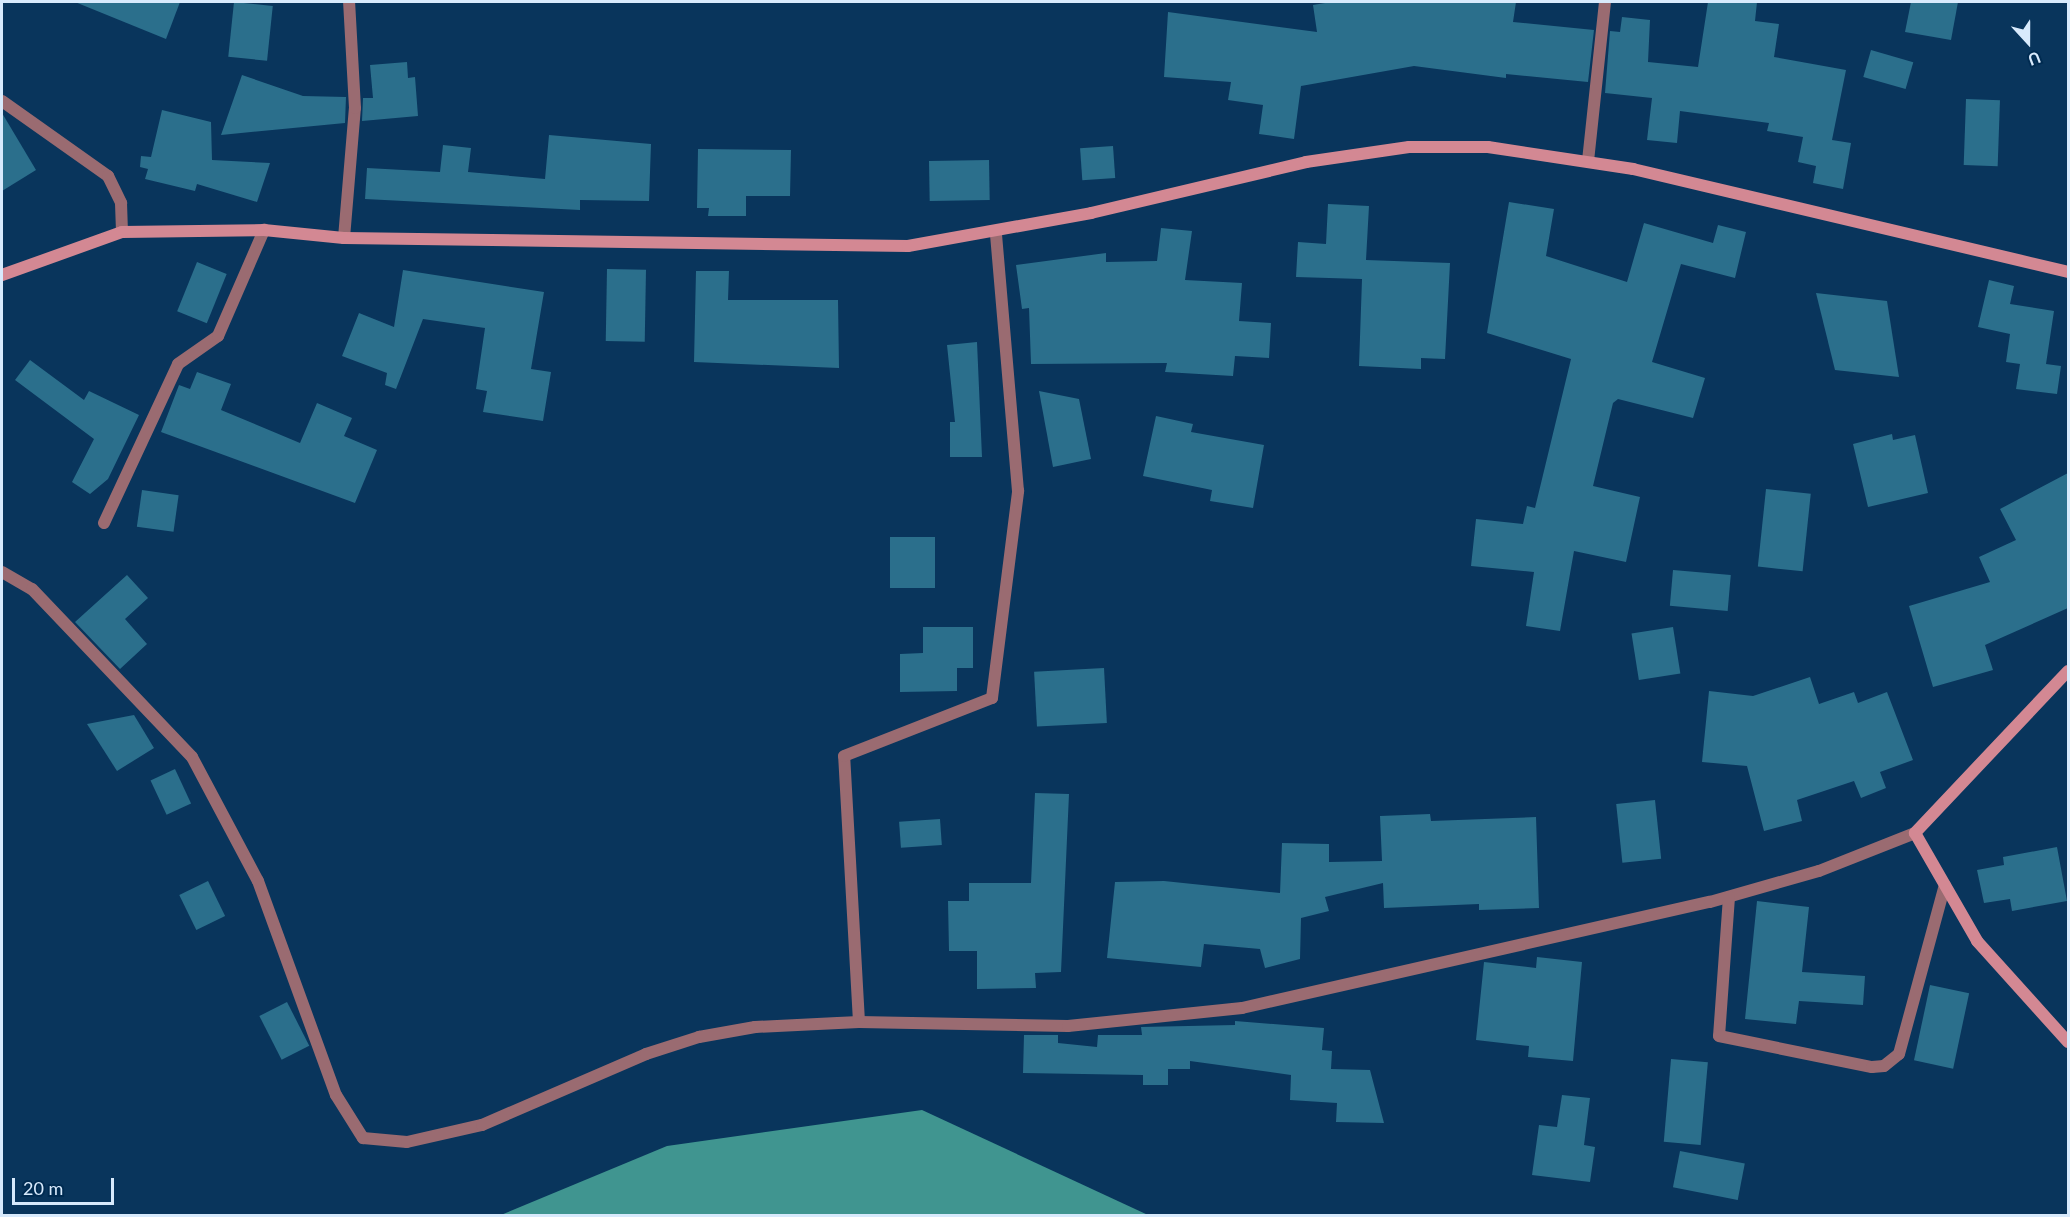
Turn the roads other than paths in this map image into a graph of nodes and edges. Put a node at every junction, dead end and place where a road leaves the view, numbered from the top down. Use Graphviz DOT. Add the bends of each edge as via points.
graph roads {
  1 [pos="349,2"];
  2 [pos="1605,2"];
  3 [pos="2,101"];
  4 [pos="1588,161"];
  5 [pos="264,230"];
  6 [pos="122,232"];
  7 [pos="996,232"];
  8 [pos="344,238"];
  9 [pos="2068,272"];
  10 [pos="2,275"];
  11 [pos="104,523"];
  12 [pos="2,572"];
  13 [pos="2068,671"];
  14 [pos="1915,833"];
  15 [pos="1945,885"];
  16 [pos="1729,897"];
  17 [pos="859,1023"];
  18 [pos="2068,1042"];
  1 -- 8 [label="street" via="355,108"];
  2 -- 4 [label="street"];
  3 -- 6 [label="street" via="108,176 121,203"];
  4 -- 7 [label="main road" via="1488,147 1409,147 1306,162"];
  4 -- 9 [label="main road"];
  5 -- 6 [label="main road"];
  5 -- 8 [label="main road"];
  5 -- 11 [label="street" via="218,336 178,364"];
  6 -- 10 [label="main road"];
  7 -- 8 [label="main road" via="897,246"];
  7 -- 17 [label="street" via="1018,492 992,698 844,756"];
  12 -- 17 [label="street" via="32,589 192,758 258,881 336,1095 363,1138 407,1142 482,1125 646,1054 699,1037 755,1027"];
  13 -- 14 [label="main road"];
  14 -- 15 [label="main road"];
  14 -- 16 [label="street" via="1819,871"];
  15 -- 16 [label="street" via="1899,1054 1884,1066 1872,1067 1719,1036"];
  15 -- 18 [label="main road" via="1977,941"];
  16 -- 17 [label="street" via="1242,1008 1068,1026"];
}
